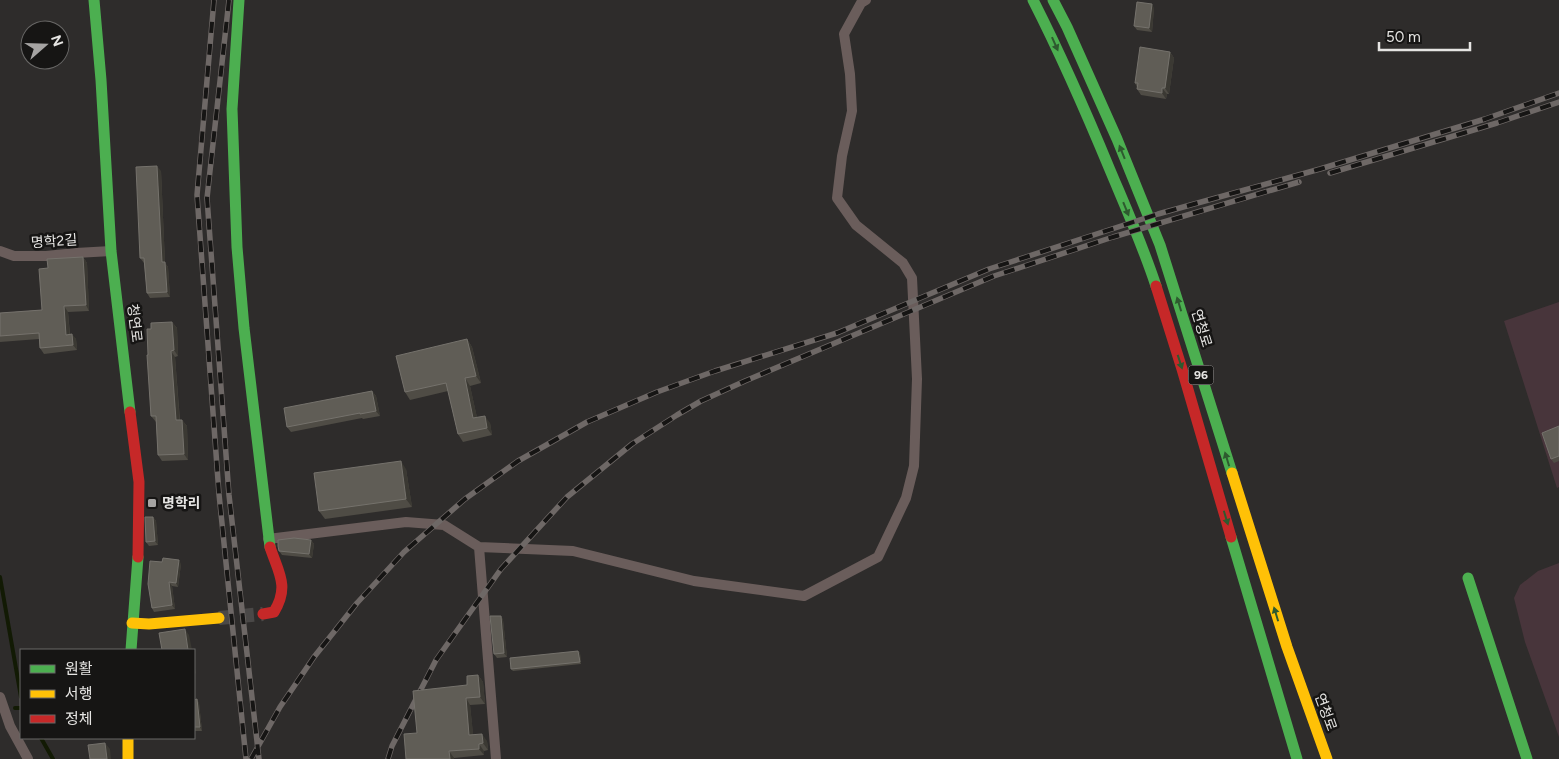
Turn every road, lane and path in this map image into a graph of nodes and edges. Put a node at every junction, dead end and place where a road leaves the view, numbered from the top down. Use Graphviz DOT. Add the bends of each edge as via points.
graph roads {
  1 [pos="94,0"];
  2 [pos="239,0"];
  3 [pos="866,0"];
  4 [pos="1033,0"];
  5 [pos="1052,0"];
  6 [pos="0,251"];
  7 [pos="111,251"];
  8 [pos="268,539"];
  9 [pos="480,547"];
  10 [pos="1468,578"];
  11 [pos="263,614"];
  12 [pos="219,618"];
  13 [pos="132,623"];
  14 [pos="1287,647"];
  15 [pos="131,649"];
  16 [pos="0,697"];
  17 [pos="128,739"];
  18 [pos="28,759"];
  19 [pos="128,759"];
  20 [pos="496,759"];
  21 [pos="1298,759"];
  22 [pos="1320,759"];
  23 [pos="1327,759"];
  24 [pos="1527,759"];
  1 -- 7 [label="main road, 청연로"];
  2 -- 8 [label="main road" via="232,109 237,247"];
  3 -- 9 [label="street" via="860,3 844,34 852,110 837,198 856,225 903,263 912,278 917,378 914,466 906,498 878,557 804,596 694,581 573,551"];
  4 -- 21 [label="main road, 96, one-way" via="1145,254"];
  14 -- 5 [label="main road, 연청로 / 96, one-way" via="1160,245 1117,139"];
  6 -- 7 [label="street, 명학2길" via="14,256 46,256"];
  7 -- 13 [label="main road, 청연로" via="139,482 139,543"];
  8 -- 9 [label="street" via="406,522 444,525"];
  8 -- 11 [label="main road" via="283,593 274,612"];
  9 -- 20 [label="street"];
  10 -- 24 [label="main road"];
  12 -- 13 [label="main road"];
  13 -- 15 [label="main road, 청연로"];
  14 -- 22 [label="main road"];
  14 -- 23 [label="main road, 연청로 / 96"];
  16 -- 18 [label="street" via="10,726"];
  17 -- 19 [label="main road"];
}
